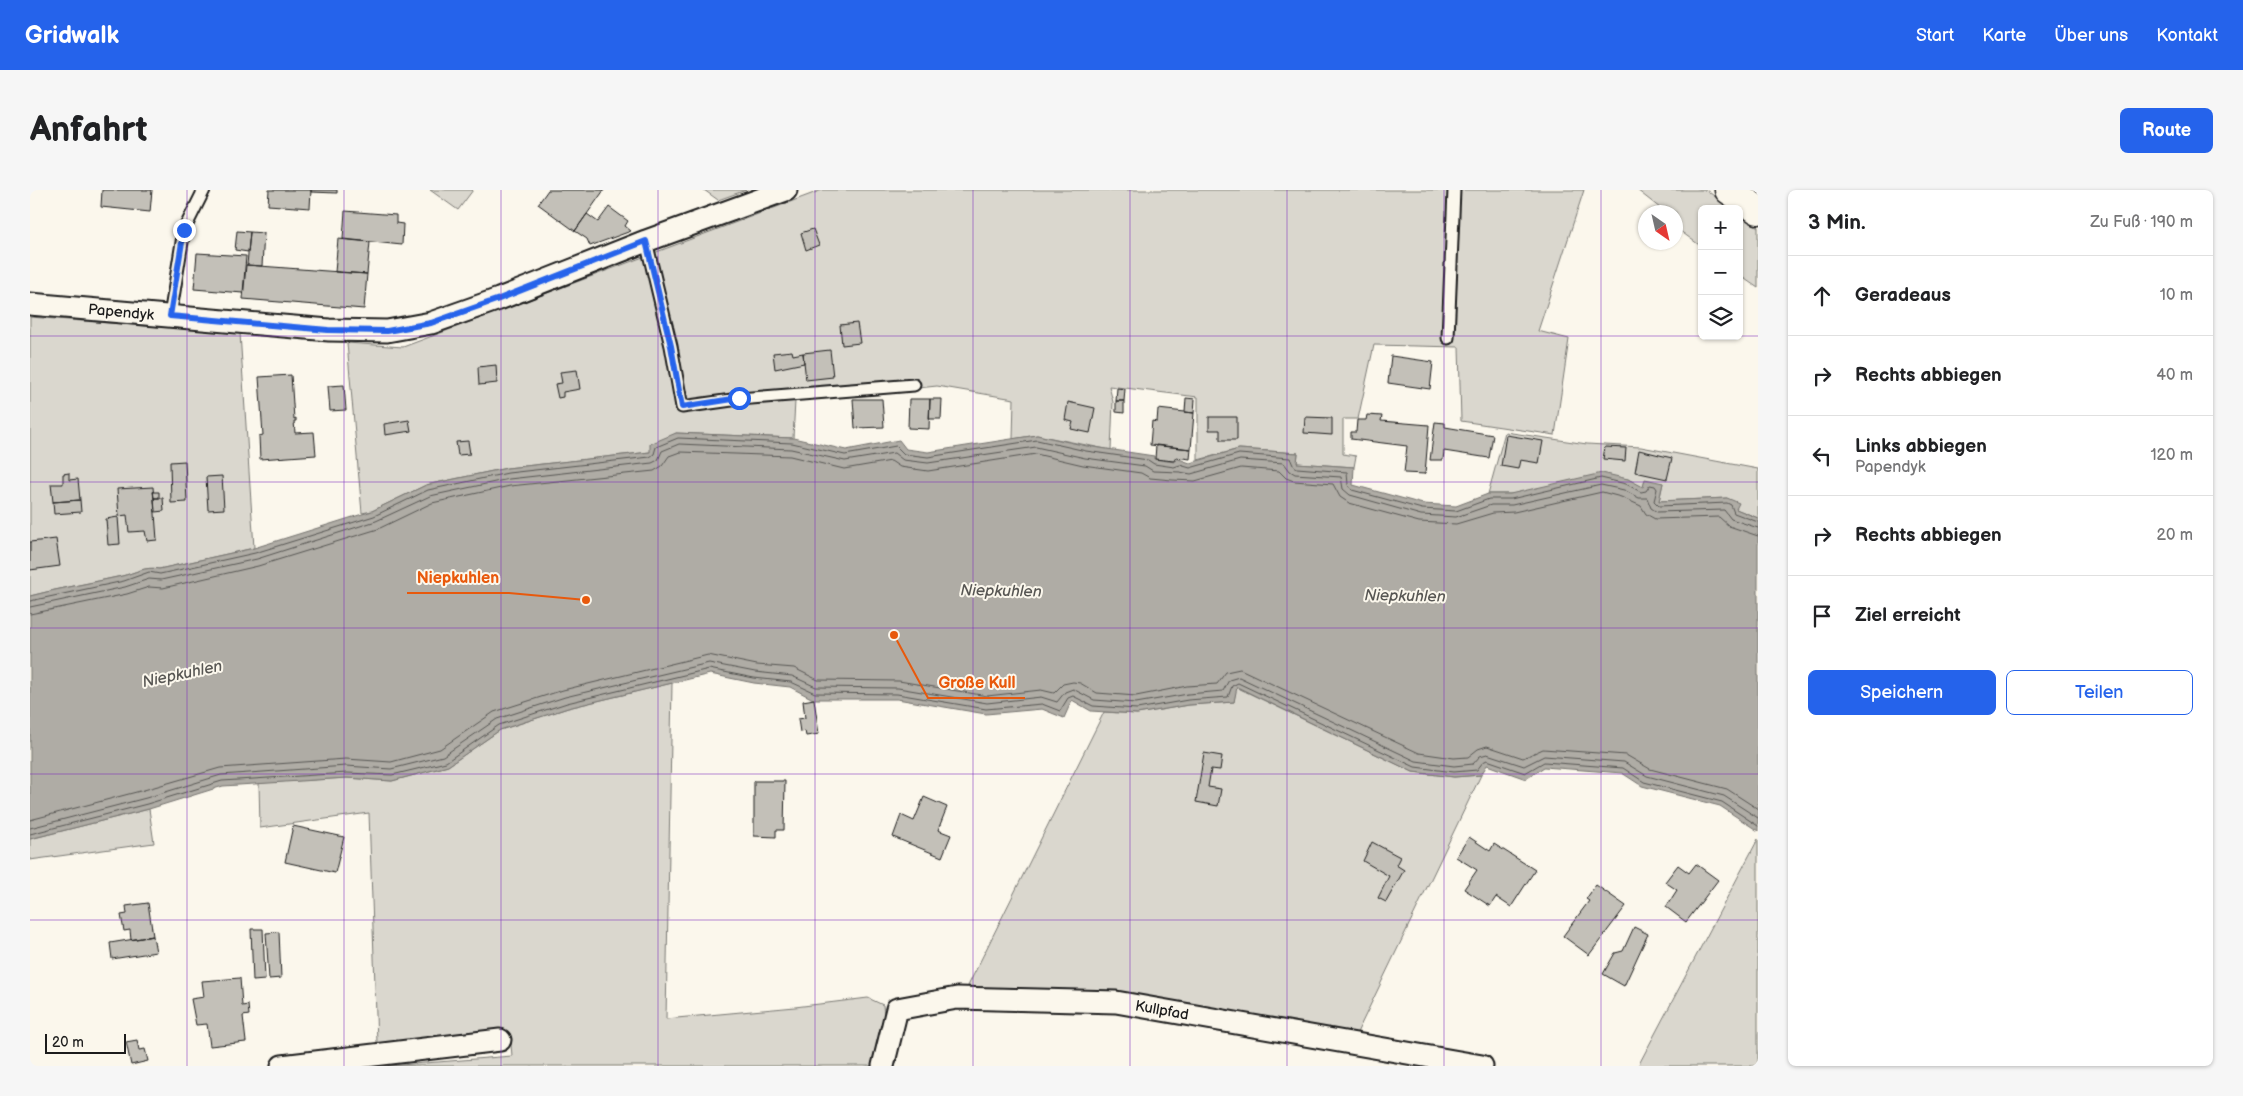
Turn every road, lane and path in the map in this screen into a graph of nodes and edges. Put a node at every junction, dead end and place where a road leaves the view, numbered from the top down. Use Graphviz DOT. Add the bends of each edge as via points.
graph roads {
  1 [pos="204,190"];
  2 [pos="786,190"];
  3 [pos="1454,190"];
  4 [pos="1729,190"];
  5 [pos="1758,210"];
  6 [pos="646,241"];
  7 [pos="30,304"];
  8 [pos="170,316"];
  9 [pos="1448,338"];
  10 [pos="914,385"];
  11 [pos="500,1040"];
  12 [pos="282,1066"];
  13 [pos="883,1066"];
  14 [pos="1482,1066"];
  1 -- 8 [label="lane" via="184,230"];
  2 -- 6 [label="street, Papendyk"];
  3 -- 9 [label="lane"];
  4 -- 5 [label="main road"];
  6 -- 8 [label="street, Papendyk" via="431,323 387,331 328,330"];
  6 -- 10 [label="lane" via="682,407 739,398"];
  7 -- 8 [label="street, Papendyk"];
  11 -- 12 [label="street"];
  13 -- 14 [label="street, Kullpfad" via="897,1009 956,998 1116,1002"];
}
